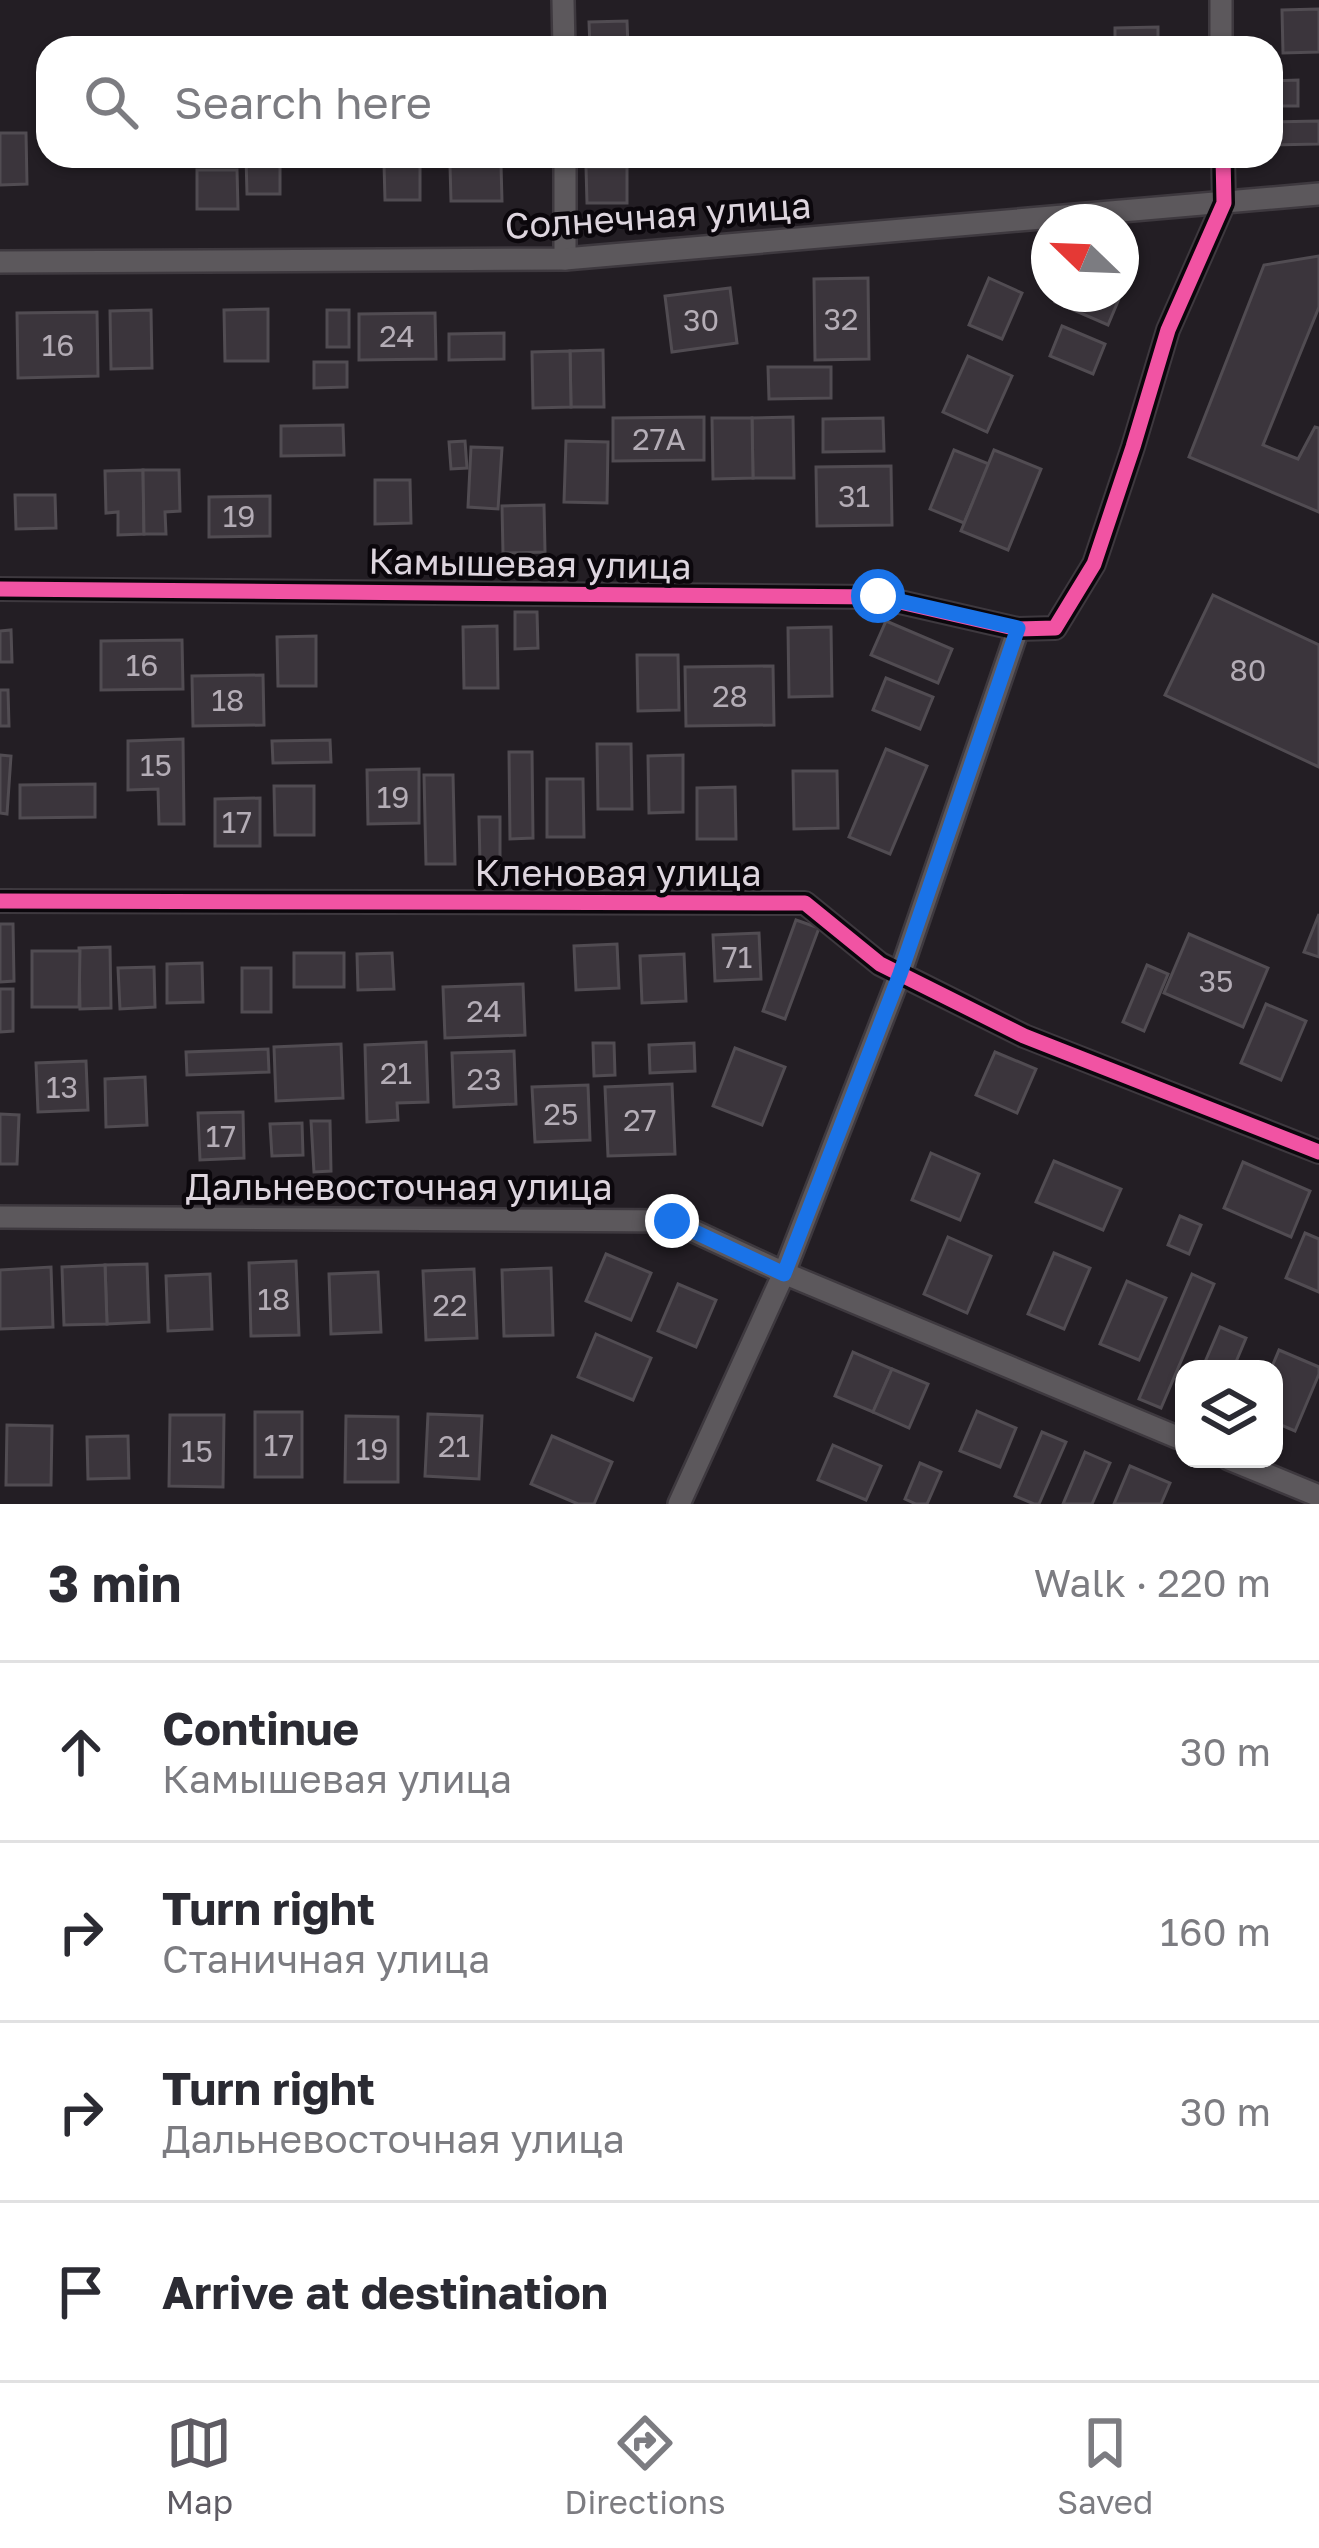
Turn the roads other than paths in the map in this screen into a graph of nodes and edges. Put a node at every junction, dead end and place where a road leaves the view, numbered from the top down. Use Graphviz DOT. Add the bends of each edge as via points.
graph roads {
  1 [pos="563,0"];
  2 [pos="1220,0"];
  3 [pos="564,36"];
  4 [pos="1221,36"];
  5 [pos="565,168"];
  6 [pos="1223,168"];
  7 [pos="1319,194"];
  8 [pos="1224,203"];
  9 [pos="566,259"];
  10 [pos="0,262"];
  11 [pos="0,589"];
  12 [pos="1018,628"];
  13 [pos="0,901"];
  14 [pos="900,974"];
  15 [pos="1319,1152"];
  16 [pos="0,1217"];
  17 [pos="784,1274"];
  18 [pos="1175,1436"];
  19 [pos="1251,1468"];
  20 [pos="1319,1496"];
  21 [pos="680,1504"];
  1 -- 3 [label="street"];
  2 -- 4 [label="street"];
  5 -- 9 [label="street"];
  6 -- 8 [label="street"];
  7 -- 8 [label="street, Солнечная улица"];
  8 -- 9 [label="street, Солнечная улица"];
  8 -- 12 [label="street, Камышевая улица" via="1168,330 1094,564 1055,628"];
  9 -- 10 [label="street, Солнечная улица"];
  11 -- 12 [label="street, Камышевая улица" via="878,596"];
  12 -- 14 [label="street"];
  13 -- 14 [label="street, Кленовая улица" via="805,903"];
  14 -- 15 [label="street, Кленовая улица" via="1024,1036"];
  14 -- 17 [label="street"];
  16 -- 17 [label="street, Дальневосточная улица" via="672,1221"];
  17 -- 18 [label="street, Дальневосточная улица"];
  17 -- 21 [label="street"];
  19 -- 20 [label="street"];
}
